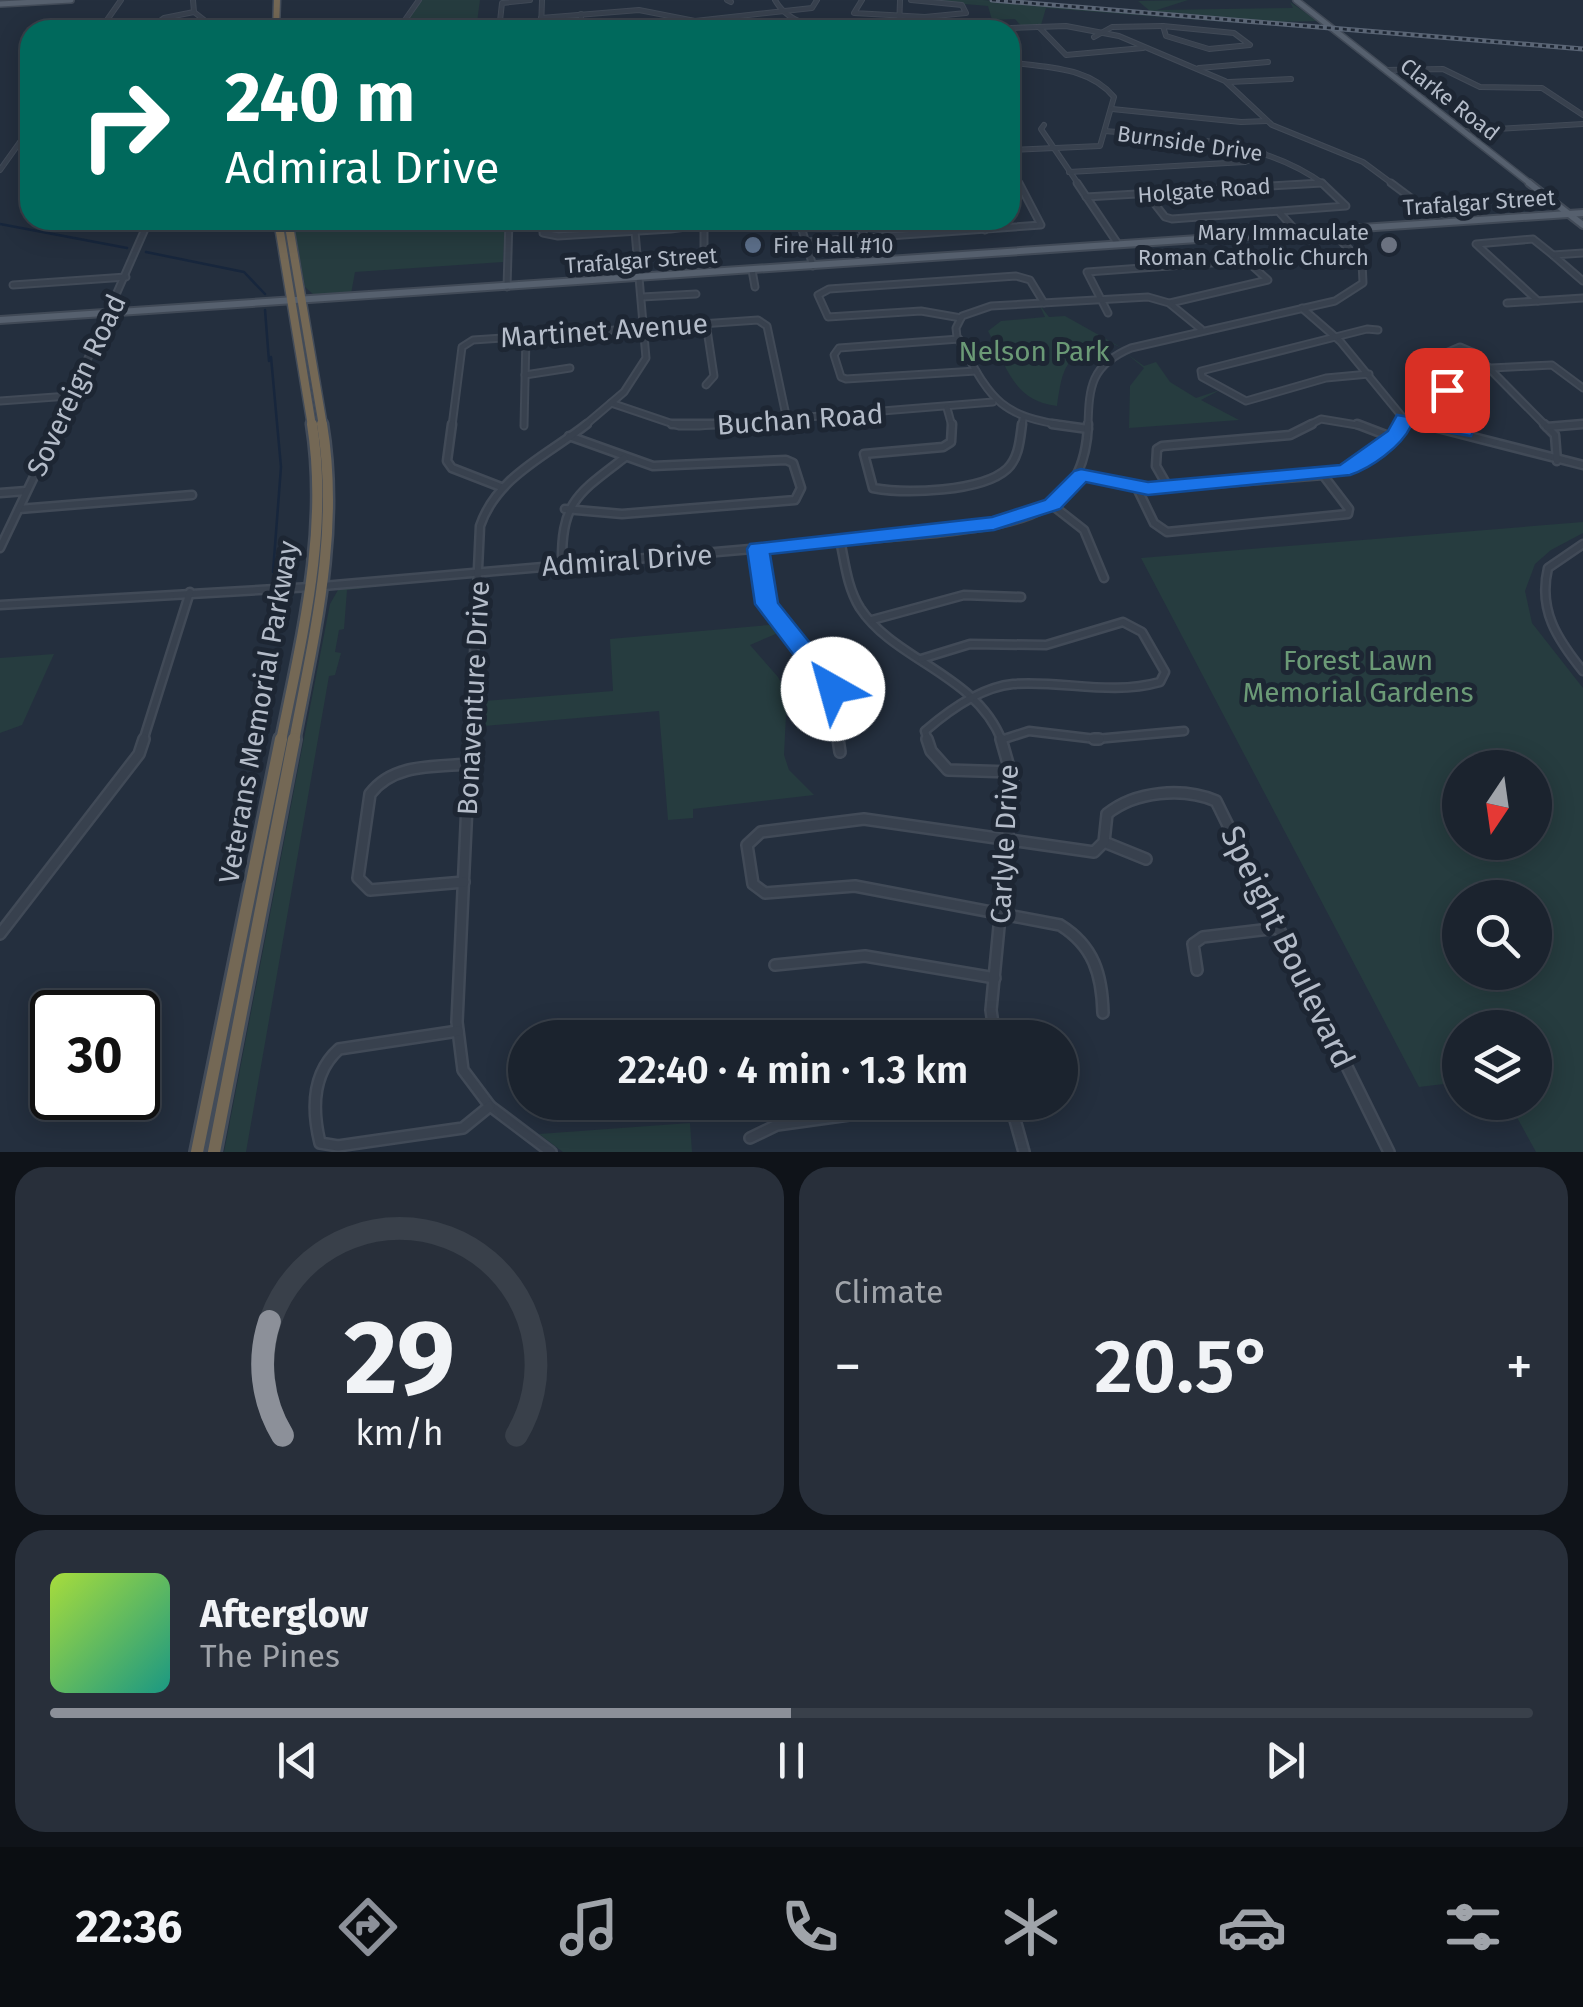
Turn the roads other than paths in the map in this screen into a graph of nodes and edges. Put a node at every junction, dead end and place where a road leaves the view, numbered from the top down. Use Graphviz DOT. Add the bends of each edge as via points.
graph roads {
  1 [pos="71,0"];
  2 [pos="193,0"];
  3 [pos="419,0"];
  4 [pos="530,0"];
  5 [pos="542,0"];
  6 [pos="775,0"];
  7 [pos="818,0"];
  8 [pos="862,0"];
  9 [pos="900,0"];
  10 [pos="911,0"];
  11 [pos="1296,0"];
  12 [pos="0,4"];
  13 [pos="194,12"];
  14 [pos="782,13"];
  15 [pos="581,14"];
  16 [pos="899,16"];
  17 [pos="542,18"];
  18 [pos="161,20"];
  19 [pos="205,20"];
  20 [pos="405,20"];
  21 [pos="500,20"];
  22 [pos="581,20"];
  23 [pos="692,20"];
  24 [pos="706,20"];
  25 [pos="800,20"];
  26 [pos="899,20"];
  27 [pos="1039,26"];
  28 [pos="1163,26"];
  29 [pos="1020,27"];
  30 [pos="1102,32"];
  31 [pos="1094,38"];
  32 [pos="1146,47"];
  33 [pos="1268,62"];
  34 [pos="1020,64"];
  35 [pos="1198,68"];
  36 [pos="1386,70"];
  37 [pos="1291,79"];
  38 [pos="1227,82"];
  39 [pos="1112,109"];
  40 [pos="1583,115"];
  41 [pos="1268,121"];
  42 [pos="1583,124"];
  43 [pos="1044,125"];
  44 [pos="1105,131"];
  45 [pos="1464,131"];
  46 [pos="20,142"];
  47 [pos="1052,149"];
  48 [pos="1020,150"];
  49 [pos="1268,153"];
  50 [pos="0,170"];
  51 [pos="1069,172"];
  52 [pos="1322,183"];
  53 [pos="1020,191"];
  54 [pos="1146,194"];
  55 [pos="1086,197"];
  56 [pos="1279,212"];
  57 [pos="1583,213"];
  58 [pos="1569,214"];
  59 [pos="1443,222"];
  60 [pos="1583,225"];
  61 [pos="1020,227"];
  62 [pos="145,230"];
  63 [pos="280,230"];
  64 [pos="289,230"];
  65 [pos="509,230"];
  66 [pos="543,230"];
  67 [pos="652,230"];
  68 [pos="704,230"];
  69 [pos="802,230"];
  70 [pos="862,230"];
  71 [pos="985,230"];
  72 [pos="1330,230"];
  73 [pos="635,232"];
  74 [pos="1297,232"];
  75 [pos="865,238"];
  76 [pos="806,242"];
  77 [pos="1118,244"];
  78 [pos="704,249"];
  79 [pos="1583,252"];
  80 [pos="1553,255"];
  81 [pos="813,266"];
  82 [pos="752,270"];
  83 [pos="126,277"];
  84 [pos="640,278"];
  85 [pos="1583,280"];
  86 [pos="13,285"];
  87 [pos="507,287"];
  88 [pos="755,287"];
  89 [pos="696,294"];
  90 [pos="642,297"];
  91 [pos="1101,298"];
  92 [pos="1583,298"];
  93 [pos="297,301"];
  94 [pos="1538,301"];
  95 [pos="1044,303"];
  96 [pos="1169,303"];
  97 [pos="1506,303"];
  98 [pos="1302,308"];
  99 [pos="111,313"];
  100 [pos="1108,313"];
  101 [pos="961,318"];
  102 [pos="0,320"];
  103 [pos="706,323"];
  104 [pos="644,328"];
  105 [pos="1202,330"];
  106 [pos="1378,330"];
  107 [pos="526,336"];
  108 [pos="1335,337"];
  109 [pos="959,340"];
  110 [pos="570,368"];
  111 [pos="1490,368"];
  112 [pos="976,371"];
  113 [pos="1369,374"];
  114 [pos="525,375"];
  115 [pos="706,386"];
  116 [pos="1583,388"];
  117 [pos="69,396"];
  118 [pos="0,401"];
  119 [pos="993,402"];
  120 [pos="611,404"];
  121 [pos="947,408"];
  122 [pos="1023,419"];
  123 [pos="1404,419"];
  124 [pos="787,420"];
  125 [pos="1583,424"];
  126 [pos="1547,426"];
  127 [pos="524,427"];
  128 [pos="1088,428"];
  129 [pos="1464,432"];
  130 [pos="568,436"];
  131 [pos="1392,438"];
  132 [pos="624,458"];
  133 [pos="1557,461"];
  134 [pos="1583,465"];
  135 [pos="1081,475"];
  136 [pos="1324,475"];
  137 [pos="501,487"];
  138 [pos="1137,488"];
  139 [pos="1168,488"];
  140 [pos="26,491"];
  141 [pos="0,493"];
  142 [pos="192,496"];
  143 [pos="1052,505"];
  144 [pos="18,509"];
  145 [pos="565,509"];
  146 [pos="840,540"];
  147 [pos="1583,544"];
  148 [pos="0,548"];
  149 [pos="758,549"];
  150 [pos="562,565"];
  151 [pos="478,572"];
  152 [pos="1104,578"];
  153 [pos="318,586"];
  154 [pos="190,592"];
  155 [pos="1022,597"];
  156 [pos="0,605"];
  157 [pos="872,620"];
  158 [pos="922,659"];
  159 [pos="1583,670"];
  160 [pos="975,700"];
  161 [pos="1184,731"];
  162 [pos="1004,739"];
  163 [pos="840,752"];
  164 [pos="470,764"];
  165 [pos="1012,772"];
  166 [pos="1009,841"];
  167 [pos="1104,842"];
  168 [pos="1146,859"];
  169 [pos="464,882"];
  170 [pos="1002,915"];
  171 [pos="1278,928"];
  172 [pos="0,934"];
  173 [pos="774,965"];
  174 [pos="1198,970"];
  175 [pos="995,978"];
  176 [pos="1103,1014"];
  177 [pos="994,1020"];
  178 [pos="458,1031"];
  179 [pos="490,1106"];
  180 [pos="813,1120"];
  181 [pos="1015,1120"];
  182 [pos="750,1138"];
  183 [pos="197,1152"];
  184 [pos="214,1152"];
  185 [pos="551,1152"];
  186 [pos="1024,1152"];
  187 [pos="1389,1152"];
  1 -- 12 [label="main road"];
  2 -- 13 [label="street"];
  3 -- 20 [label="street"];
  4 -- 21 [label="street" via="502,3"];
  5 -- 17 [label="street"];
  6 -- 14 [label="street"];
  7 -- 14 [label="street" via="812,8"];
  8 -- 16 [label="street" via="854,13"];
  9 -- 16 [label="street"];
  10 -- 16 [label="street" via="962,4 966,14"];
  11 -- 36 [label="main road, Clarke Road"];
  13 -- 18 [label="street"];
  13 -- 19 [label="street"];
  14 -- 24 [label="street"];
  14 -- 25 [label="street"];
  15 -- 17 [label="street"];
  15 -- 22 [label="street"];
  15 -- 23 [label="street" via="663,10"];
  16 -- 26 [label="street"];
  27 -- 29 [label="street"];
  27 -- 30 [label="street" via="1066,23"];
  27 -- 32 [label="street" via="1066,55"];
  28 -- 28 [label="street" via="1234,32 1250,45 1198,48 1166,36"];
  28 -- 30 [label="street" via="1122,24"];
  30 -- 31 [label="street"];
  30 -- 32 [label="street"];
  32 -- 35 [label="street"];
  33 -- 35 [label="street"];
  34 -- 39 [label="street" via="1088,78 1112,92"];
  35 -- 38 [label="street"];
  36 -- 40 [label="street" via="1443,69 1480,87 1542,88"];
  36 -- 45 [label="main road, Clarke Road"];
  37 -- 38 [label="street"];
  38 -- 41 [label="street"];
  39 -- 41 [label="street"];
  39 -- 44 [label="street"];
  41 -- 59 [label="street" via="1363,162"];
  42 -- 45 [label="street"];
  43 -- 47 [label="street"];
  44 -- 47 [label="street" via="1100,146"];
  44 -- 49 [label="street, Burnside Drive"];
  45 -- 58 [label="main road, Clarke Road"];
  46 -- 50 [label="street"];
  47 -- 48 [label="street"];
  47 -- 51 [label="street"];
  49 -- 51 [label="street" via="1245,162"];
  49 -- 52 [label="street, Burnside Drive"];
  51 -- 55 [label="street"];
  52 -- 54 [label="street, Holgate Road"];
  52 -- 56 [label="street" via="1346,206"];
  53 -- 61 [label="street" via="1040,225"];
  54 -- 55 [label="street, Holgate Road"];
  54 -- 56 [label="street" via="1172,219"];
  55 -- 77 [label="street"];
  56 -- 74 [label="street"];
  57 -- 58 [label="main road, Trafalgar Street"];
  58 -- 59 [label="main road, Trafalgar Street"];
  58 -- 60 [label="main road, Clarke Road"];
  59 -- 72 [label="main road, Trafalgar Street"];
  62 -- 83 [label="street, Sovereign Road"];
  63 -- 93 [label="highway, Veterans Memorial Parkway"];
  64 -- 93 [label="highway, Veterans Memorial Parkway"];
  65 -- 87 [label="street"];
  66 -- 73 [label="street" via="550,236"];
  67 -- 73 [label="street"];
  68 -- 78 [label="street"];
  69 -- 76 [label="street"];
  70 -- 75 [label="street"];
  71 -- 75 [label="street"];
  72 -- 74 [label="main road, Trafalgar Street"];
  72 -- 98 [label="street" via="1362,262 1363,283 1335,301"];
  73 -- 84 [label="street, Bonaventure Drive"];
  74 -- 77 [label="main road, Trafalgar Street"];
  75 -- 76 [label="street"];
  76 -- 81 [label="street"];
  77 -- 81 [label="main road, Trafalgar Street"];
  79 -- 80 [label="street"];
  80 -- 85 [label="street"];
  80 -- 94 [label="street" via="1533,239 1476,244"];
  81 -- 82 [label="main road, Trafalgar Street"];
  82 -- 84 [label="main road, Trafalgar Street"];
  82 -- 88 [label="street"];
  83 -- 86 [label="street"];
  83 -- 99 [label="street, Sovereign Road"];
  84 -- 87 [label="main road, Trafalgar Street"];
  84 -- 90 [label="street, Bonaventure Drive"];
  87 -- 93 [label="main road, Trafalgar Street"];
  89 -- 90 [label="street"];
  90 -- 104 [label="street, Bonaventure Drive"];
  91 -- 95 [label="street"];
  91 -- 96 [label="street"];
  91 -- 96 [label="street" via="1087,272 1238,261 1268,280"];
  91 -- 100 [label="street"];
  92 -- 94 [label="street"];
  93 -- 99 [label="main road, Trafalgar Street"];
  93 -- 153 [label="highway, Veterans Memorial Parkway" via="317,456"];
  94 -- 97 [label="street"];
  95 -- 101 [label="street" via="990,306"];
  95 -- 101 [label="street" via="1030,280 1016,276 818,294 828,317 921,310"];
  96 -- 105 [label="street"];
  98 -- 105 [label="street"];
  98 -- 108 [label="street"];
  99 -- 102 [label="main road, Trafalgar Street"];
  99 -- 117 [label="street, Sovereign Road"];
  101 -- 109 [label="street"];
  103 -- 104 [label="street, Martinet Avenue"];
  103 -- 115 [label="street" via="714,376"];
  103 -- 124 [label="street, Martinet Avenue" via="764,322"];
  104 -- 107 [label="street, Martinet Avenue"];
  104 -- 120 [label="street, Bonaventure Drive" via="644,366"];
  105 -- 128 [label="street" via="1109,358 1098,370"];
  106 -- 108 [label="street"];
  107 -- 114 [label="street"];
  107 -- 137 [label="street, Martinet Avenue" via="472,340 462,347 448,461"];
  108 -- 113 [label="street"];
  108 -- 113 [label="street" via="1208,367 1202,377 1250,400 1326,378"];
  109 -- 112 [label="street"];
  109 -- 112 [label="street" via="839,348 834,355 846,380"];
  110 -- 114 [label="street"];
  111 -- 116 [label="street" via="1552,365"];
  111 -- 126 [label="street"];
  111 -- 129 [label="street" via="1466,348 1423,363 1466,411"];
  112 -- 119 [label="street"];
  113 -- 123 [label="street"];
  114 -- 127 [label="street"];
  117 -- 118 [label="street"];
  117 -- 140 [label="street, Sovereign Road"];
  119 -- 121 [label="street, Buchan Road"];
  119 -- 122 [label="street"];
  120 -- 124 [label="street, Buchan Road" via="679,426"];
  120 -- 130 [label="street, Bonaventure Drive"];
  121 -- 122 [label="street" via="952,424 943,447 864,454 873,488 972,484 993,476 1015,458"];
  121 -- 124 [label="street, Buchan Road"];
  122 -- 128 [label="street"];
  123 -- 129 [label="street"];
  123 -- 131 [label="street"];
  125 -- 126 [label="street"];
  126 -- 133 [label="street" via="1558,443"];
  128 -- 135 [label="street"];
  129 -- 133 [label="street"];
  130 -- 132 [label="street"];
  130 -- 137 [label="street, Bonaventure Drive"];
  131 -- 136 [label="street" via="1354,467"];
  131 -- 139 [label="street" via="1331,419 1290,436 1162,446 1156,466"];
  132 -- 145 [label="street"];
  132 -- 145 [label="street" via="668,467 786,460 793,463 800,495 622,514"];
  133 -- 134 [label="street"];
  135 -- 138 [label="street"];
  135 -- 143 [label="street, Admiral Drive"];
  136 -- 138 [label="street" via="1348,514 1167,532 1154,524"];
  136 -- 139 [label="street"];
  137 -- 151 [label="street, Bonaventure Drive" via="480,526"];
  138 -- 139 [label="street"];
  140 -- 141 [label="street"];
  140 -- 144 [label="street, Sovereign Road"];
  142 -- 144 [label="street"];
  143 -- 146 [label="street, Admiral Drive" via="994,523"];
  143 -- 152 [label="street" via="1084,530"];
  144 -- 148 [label="street, Sovereign Road"];
  145 -- 150 [label="street"];
  146 -- 149 [label="street, Admiral Drive"];
  146 -- 157 [label="street, Carlyle Drive" via="851,588"];
  147 -- 159 [label="street" via="1548,568 1542,602 1554,634"];
  149 -- 150 [label="street, Admiral Drive"];
  149 -- 163 [label="street" via="767,604 832,682"];
  150 -- 151 [label="street, Admiral Drive"];
  151 -- 153 [label="street, Admiral Drive"];
  151 -- 164 [label="street, Bonaventure Drive"];
  153 -- 154 [label="street, Admiral Drive"];
  153 -- 183 [label="highway, Veterans Memorial Parkway"];
  153 -- 184 [label="highway, Veterans Memorial Parkway"];
  154 -- 156 [label="street, Admiral Drive"];
  154 -- 172 [label="street" via="139,754"];
  155 -- 157 [label="street" via="920,601"];
  157 -- 158 [label="street, Carlyle Drive"];
  158 -- 160 [label="street, Carlyle Drive"];
  158 -- 160 [label="street" via="965,641 1043,646 1124,622 1142,632 1165,672 1152,686 1010,684"];
  160 -- 162 [label="street, Carlyle Drive"];
  160 -- 165 [label="street" via="925,731 931,751 948,770"];
  161 -- 162 [label="street" via="1096,739 1029,731"];
  162 -- 165 [label="street, Carlyle Drive"];
  164 -- 169 [label="street, Bonaventure Drive"];
  164 -- 169 [label="street" via="389,774 376,782 358,878 370,890 386,891"];
  165 -- 166 [label="street, Carlyle Drive"];
  166 -- 167 [label="street" via="1087,853"];
  166 -- 170 [label="street, Carlyle Drive"];
  166 -- 170 [label="street" via="864,819 760,832 747,845 753,884 765,893 855,886"];
  167 -- 168 [label="street"];
  167 -- 171 [label="street, Speight Boulevard" via="1107,814 1122,801 1206,794 1216,801"];
  169 -- 178 [label="street, Bonaventure Drive"];
  170 -- 175 [label="street, Carlyle Drive"];
  170 -- 176 [label="street" via="1077,934 1100,972"];
  171 -- 174 [label="street" via="1203,937 1191,951"];
  171 -- 187 [label="street, Speight Boulevard"];
  173 -- 175 [label="street" via="865,956"];
  175 -- 177 [label="street, Carlyle Drive"];
  178 -- 179 [label="street, Bonaventure Drive" via="463,1070"];
  178 -- 179 [label="street" via="330,1055 319,1078 320,1143 463,1128"];
  179 -- 185 [label="street, Bonaventure Drive"];
  180 -- 182 [label="street" via="777,1125"];
  181 -- 186 [label="street"];
}
